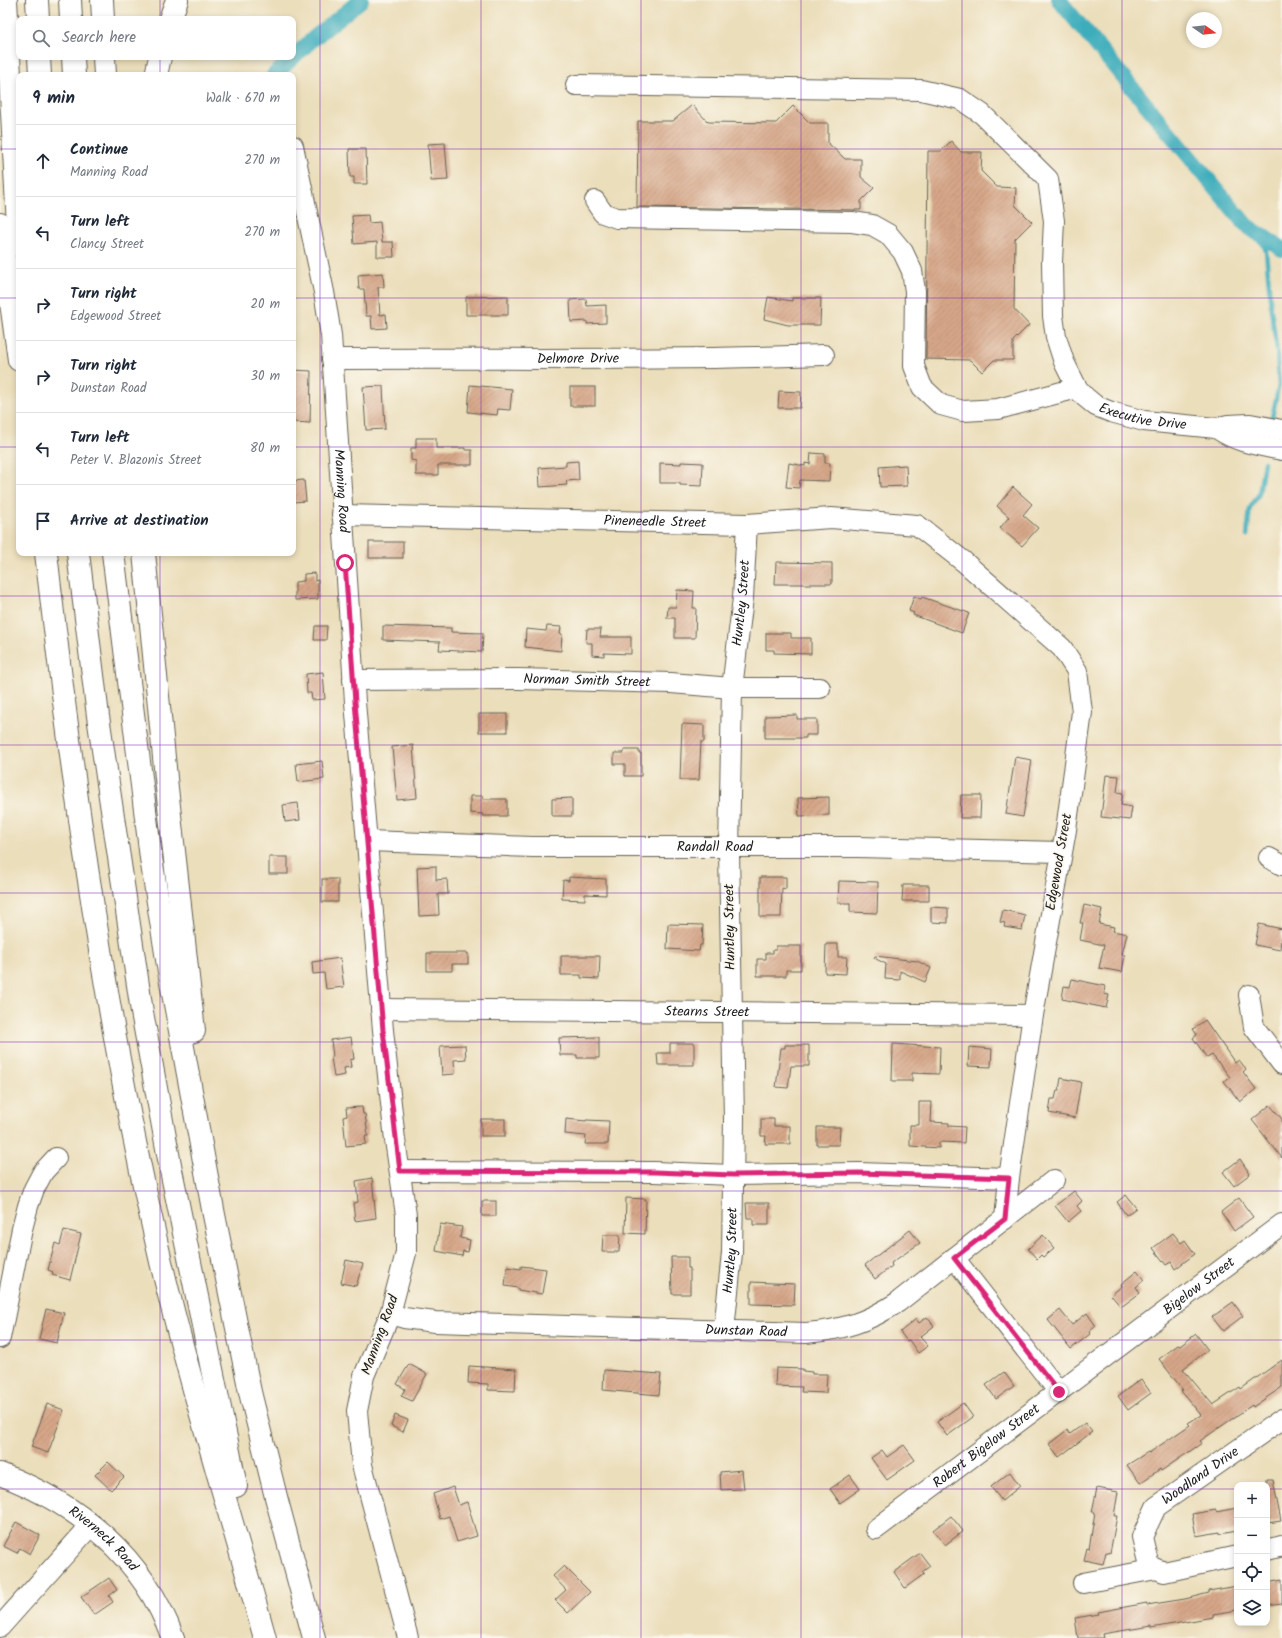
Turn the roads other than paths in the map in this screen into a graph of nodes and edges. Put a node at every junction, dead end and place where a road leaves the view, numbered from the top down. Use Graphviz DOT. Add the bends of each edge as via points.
graph roads {
  1 [pos="6,0"];
  2 [pos="37,0"];
  3 [pos="70,0"];
  4 [pos="102,0"];
  5 [pos="177,0"];
  6 [pos="38,16"];
  7 [pos="71,16"];
  8 [pos="103,16"];
  9 [pos="171,16"];
  10 [pos="39,60"];
  11 [pos="73,60"];
  12 [pos="104,60"];
  13 [pos="159,60"];
  14 [pos="40,72"];
  15 [pos="74,72"];
  16 [pos="105,72"];
  17 [pos="157,72"];
  18 [pos="576,85"];
  19 [pos="296,160"];
  20 [pos="16,188"];
  21 [pos="595,201"];
  22 [pos="0,224"];
  23 [pos="16,339"];
  24 [pos="824,355"];
  25 [pos="332,359"];
  26 [pos="1077,388"];
  27 [pos="1216,428"];
  28 [pos="1282,430"];
  29 [pos="1282,450"];
  30 [pos="342,515"];
  31 [pos="747,524"];
  32 [pos="46,556"];
  33 [pos="78,556"];
  34 [pos="113,556"];
  35 [pos="144,556"];
  36 [pos="956,556"];
  37 [pos="354,680"];
  38 [pos="732,688"];
  39 [pos="820,688"];
  40 [pos="368,841"];
  41 [pos="730,846"];
  42 [pos="1061,852"];
  43 [pos="1249,995"];
  44 [pos="381,1009"];
  45 [pos="732,1011"];
  46 [pos="1033,1015"];
  47 [pos="1282,1064"];
  48 [pos="56,1158"];
  49 [pos="400,1171"];
  50 [pos="733,1175"];
  51 [pos="1009,1178"];
  52 [pos="1054,1180"];
  53 [pos="214,1215"];
  54 [pos="1005,1219"];
  55 [pos="1282,1224"];
  56 [pos="954,1258"];
  57 [pos="390,1314"];
  58 [pos="724,1330"];
  59 [pos="0,1338"];
  60 [pos="1117,1348"];
  61 [pos="1059,1392"];
  62 [pos="1282,1419"];
  63 [pos="0,1474"];
  64 [pos="91,1525"];
  65 [pos="876,1529"];
  66 [pos="1282,1546"];
  67 [pos="1270,1549"];
  68 [pos="1234,1557"];
  69 [pos="1156,1569"];
  70 [pos="1083,1583"];
  71 [pos="0,1627"];
  72 [pos="173,1638"];
  73 [pos="265,1638"];
  74 [pos="268,1638"];
  75 [pos="314,1638"];
  76 [pos="408,1638"];
  1 -- 20 [label="main road"];
  2 -- 6 [label="main road"];
  3 -- 7 [label="main road"];
  4 -- 8 [label="main road"];
  5 -- 9 [label="main road"];
  10 -- 14 [label="main road"];
  11 -- 15 [label="main road"];
  12 -- 16 [label="main road"];
  13 -- 17 [label="main road"];
  18 -- 26 [label="street, Executive Drive" via="921,90 960,99 982,114 1048,179 1054,221 1053,316 1064,362"];
  19 -- 25 [label="street, Manning Road" via="324,292"];
  21 -- 26 [label="street" via="603,213 618,218 852,222 872,226 888,234 903,252 912,271 915,291 914,366 922,387 941,405 963,411 998,409"];
  22 -- 23 [label="main road"];
  24 -- 25 [label="street, Delmore Drive" via="745,358"];
  25 -- 30 [label="street, Manning Road"];
  26 -- 27 [label="street, Executive Drive" via="1096,406 1127,418"];
  27 -- 28 [label="street, Executive Drive" via="1240,424"];
  27 -- 29 [label="street, Executive Drive" via="1244,443"];
  30 -- 31 [label="street, Pineneedle Street"];
  30 -- 37 [label="street, Manning Road"];
  31 -- 36 [label="street, Pineneedle Street" via="831,518 917,524"];
  31 -- 38 [label="street, Huntley Street" via="743,598"];
  32 -- 73 [label="main road" via="87,863 109,1002 138,1154 173,1313"];
  33 -- 74 [label="main road" via="98,716 142,1012 173,1178"];
  34 -- 53 [label="main road" via="151,858 168,966"];
  35 -- 53 [label="main road"];
  36 -- 42 [label="street, Edgewood Street" via="1062,648 1077,671 1082,712"];
  37 -- 38 [label="street, Norman Smith Street" via="519,679 671,683"];
  37 -- 40 [label="street, Manning Road"];
  38 -- 39 [label="street, Norman Smith Street"];
  38 -- 41 [label="street, Huntley Street"];
  40 -- 41 [label="street, Randall Road" via="533,847"];
  40 -- 44 [label="street, Manning Road"];
  41 -- 42 [label="street, Randall Road"];
  41 -- 45 [label="street, Huntley Street"];
  42 -- 46 [label="street, Edgewood Street"];
  43 -- 47 [label="street" via="1254,1027"];
  44 -- 45 [label="street, Stearns Street"];
  44 -- 49 [label="street, Manning Road"];
  45 -- 46 [label="street, Stearns Street"];
  45 -- 50 [label="street, Huntley Street"];
  46 -- 51 [label="street, Edgewood Street"];
  48 -- 59 [label="street" via="43,1172 28,1206"];
  49 -- 50 [label="street" via="654,1172"];
  49 -- 57 [label="street, Manning Road" via="406,1215 406,1253"];
  50 -- 51 [label="street" via="859,1173"];
  50 -- 58 [label="street, Huntley Street" via="732,1253"];
  51 -- 54 [label="street, Edgewood Street"];
  52 -- 54 [label="street, Dunstan Road"];
  53 -- 75 [label="main road" via="250,1392"];
  54 -- 56 [label="street, Dunstan Road"];
  55 -- 60 [label="street, Bigelow Street"];
  56 -- 58 [label="street, Dunstan Road" via="898,1302 857,1324 825,1332 806,1333"];
  56 -- 61 [label="street"];
  57 -- 58 [label="street, Dunstan Road" via="435,1322"];
  57 -- 76 [label="street, Manning Road" via="364,1376 357,1412 362,1465"];
  60 -- 61 [label="street, Robert Bigelow Street"];
  61 -- 65 [label="street, Robert Bigelow Street"];
  62 -- 69 [label="street, Woodland Drive" via="1156,1507 1142,1537 1149,1566"];
  63 -- 64 [label="main road, Riverneck Road" via="27,1484"];
  64 -- 71 [label="street"];
  64 -- 72 [label="main road, Riverneck Road" via="137,1570 150,1589"];
  66 -- 67 [label="street"];
  68 -- 69 [label="street" via="1164,1572"];
  69 -- 70 [label="street"];
}
